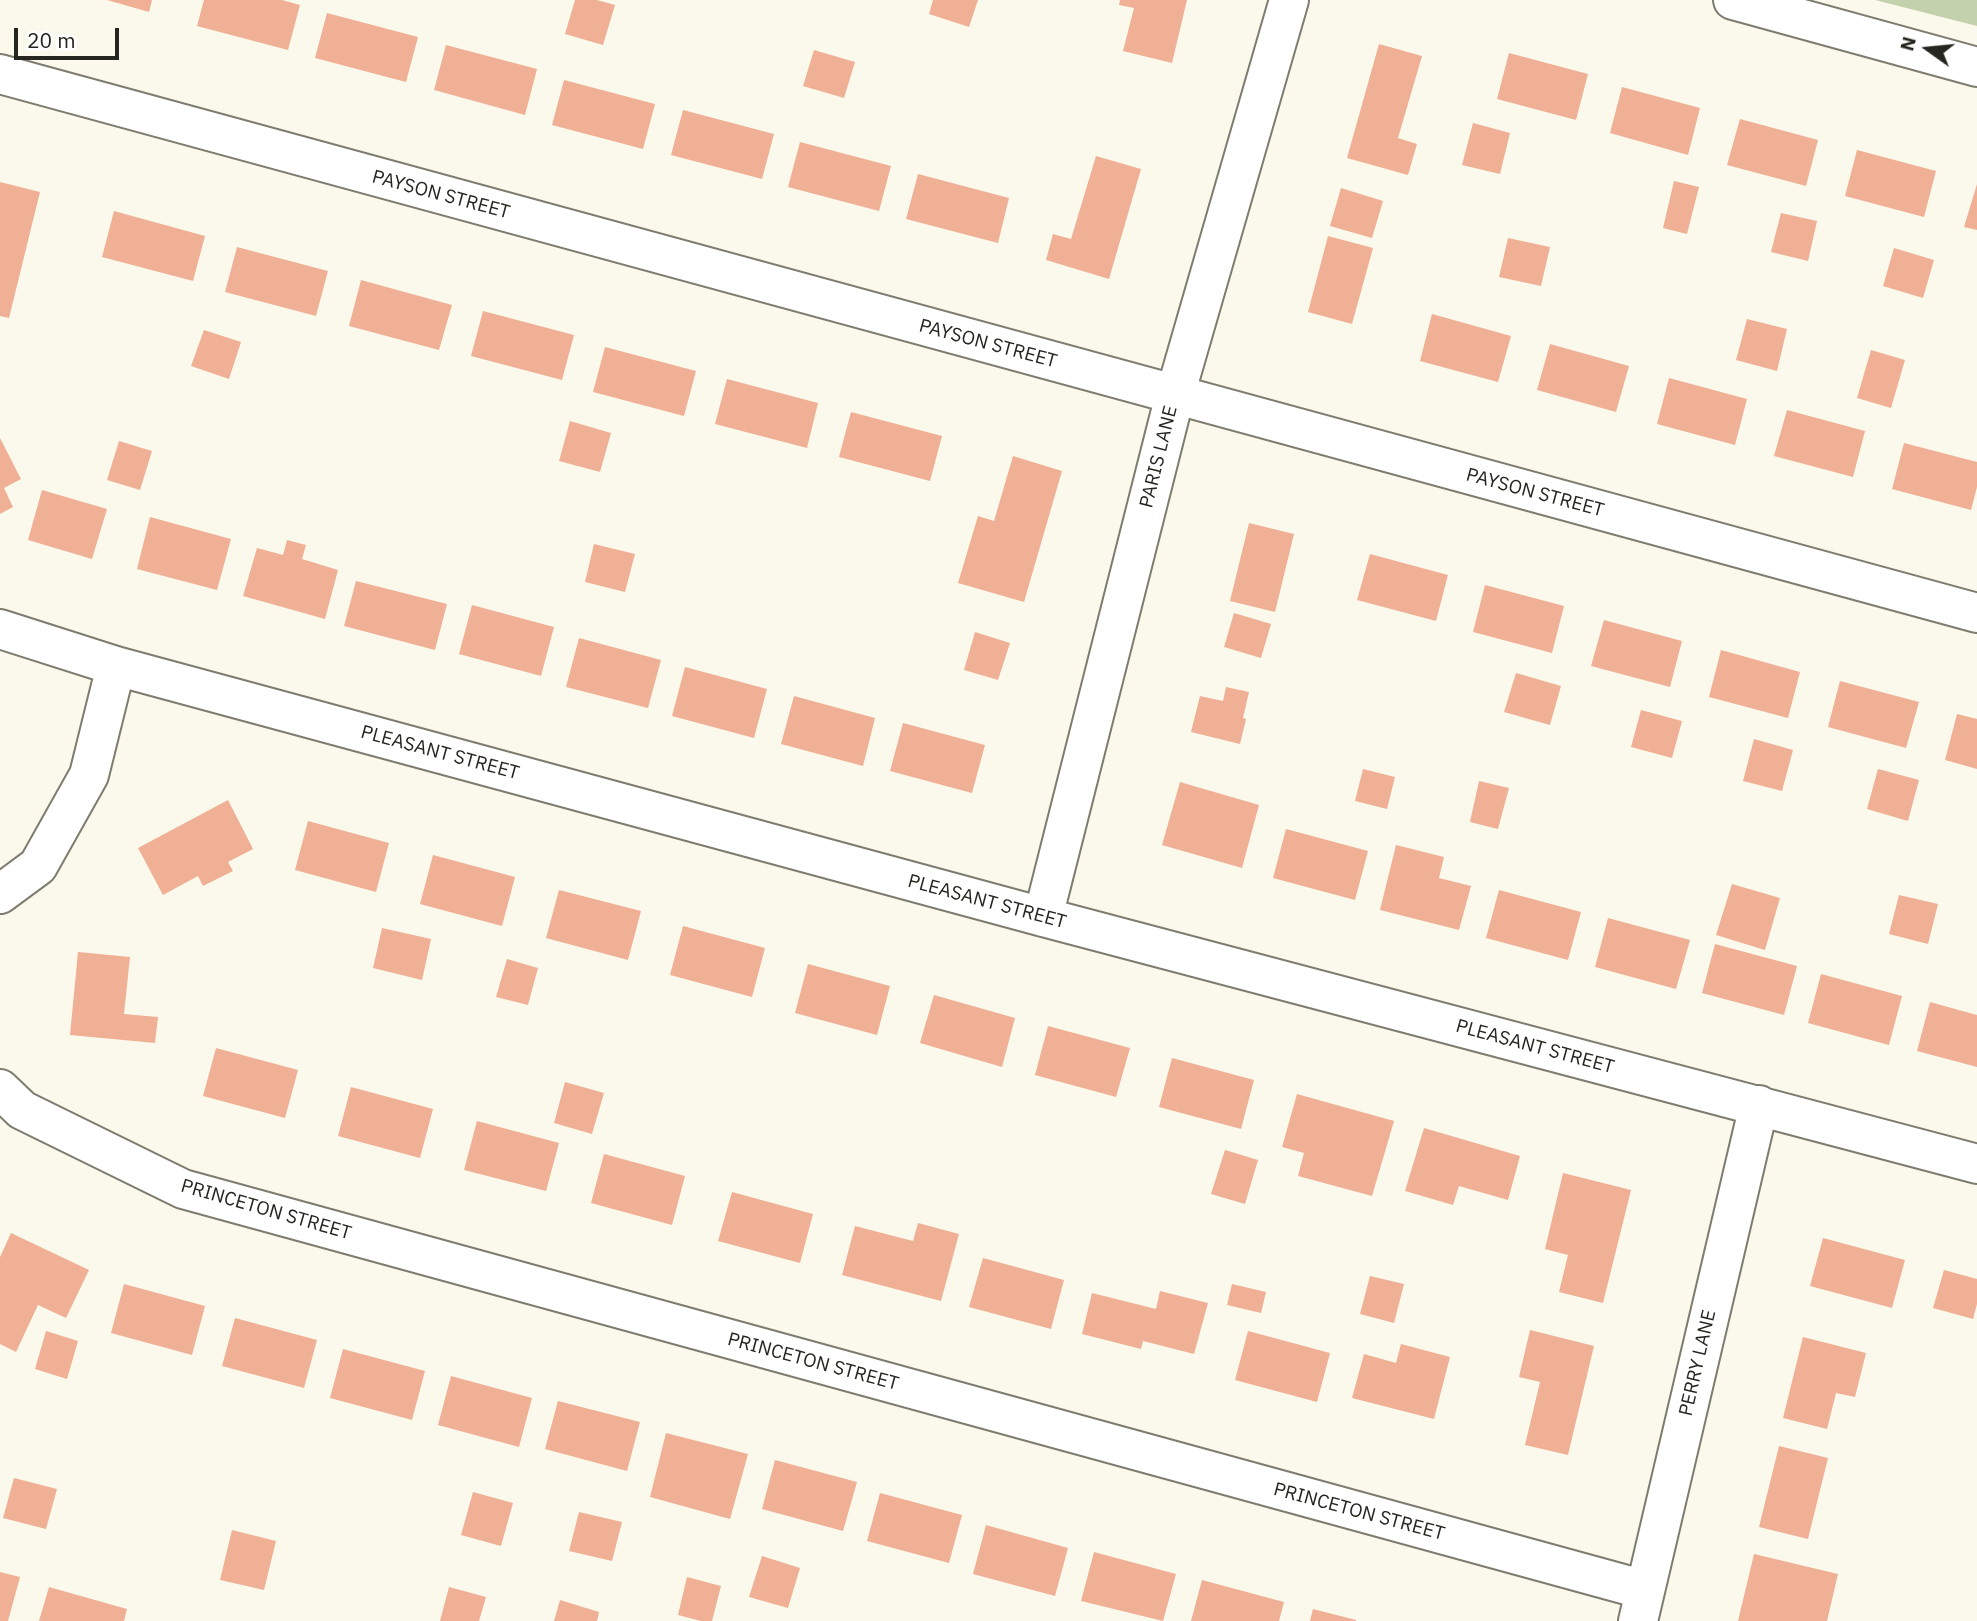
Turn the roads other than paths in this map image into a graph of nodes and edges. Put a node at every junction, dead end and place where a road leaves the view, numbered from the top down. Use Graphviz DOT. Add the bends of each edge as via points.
graph roads {
  1 [pos="1289,0"];
  2 [pos="1733,0"];
  3 [pos="1977,67"];
  4 [pos="0,74"];
  5 [pos="1175,395"];
  6 [pos="1977,613"];
  7 [pos="0,629"];
  8 [pos="116,666"];
  9 [pos="0,894"];
  10 [pos="1043,917"];
  11 [pos="0,1089"];
  12 [pos="1759,1105"];
  13 [pos="1977,1164"];
  14 [pos="1641,1606"];
  1 -- 5 [label="street, PARIS LANE"];
  2 -- 3 [label="street"];
  4 -- 5 [label="street, PAYSON STREET"];
  5 -- 6 [label="street, PAYSON STREET"];
  5 -- 10 [label="street, PARIS LANE"];
  7 -- 8 [label="street, PLEASANT STREET"];
  8 -- 9 [label="street" via="89,775 38,866"];
  8 -- 10 [label="street, PLEASANT STREET"];
  10 -- 12 [label="street, PLEASANT STREET"];
  11 -- 14 [label="street, PRINCETON STREET" via="22,1110 183,1189"];
  12 -- 13 [label="street, PLEASANT STREET"];
  12 -- 14 [label="street, PERRY LANE"];
}
